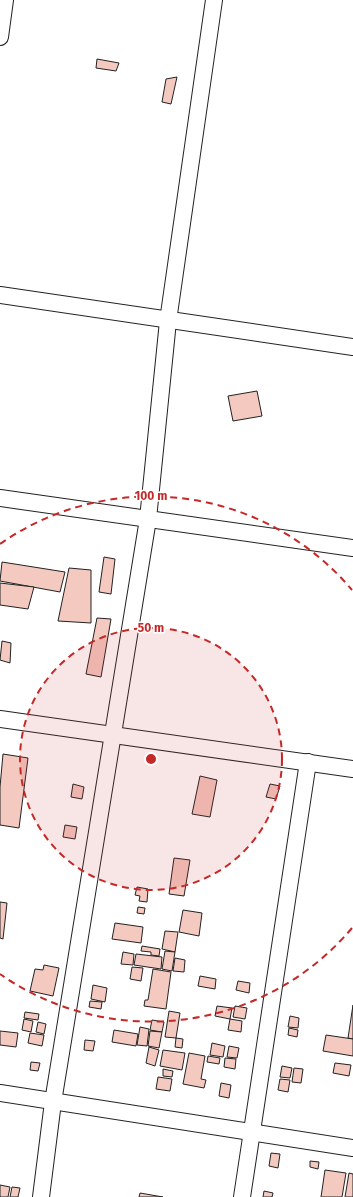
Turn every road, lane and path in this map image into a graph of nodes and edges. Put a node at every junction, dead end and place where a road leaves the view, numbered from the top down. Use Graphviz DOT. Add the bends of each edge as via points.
graph roads {
  1 [pos="5,0"];
  2 [pos="214,0"];
  3 [pos="0,36"];
  4 [pos="0,295"];
  5 [pos="168,321"];
  6 [pos="353,347"];
  7 [pos="0,498"];
  8 [pos="148,519"];
  9 [pos="353,548"];
  10 [pos="0,719"];
  11 [pos="112,736"];
  12 [pos="308,762"];
  13 [pos="353,769"];
  14 [pos="0,1093"];
  15 [pos="53,1102"];
  16 [pos="253,1133"];
  17 [pos="353,1148"];
  18 [pos="41,1197"];
  19 [pos="242,1197"];
  1 -- 3 [label="street"];
  2 -- 5 [label="street"];
  4 -- 5 [label="street"];
  5 -- 6 [label="street"];
  5 -- 8 [label="street"];
  7 -- 8 [label="street"];
  8 -- 9 [label="street"];
  8 -- 11 [label="street"];
  10 -- 11 [label="street"];
  11 -- 12 [label="street"];
  11 -- 15 [label="street"];
  12 -- 13 [label="street"];
  12 -- 16 [label="street"];
  14 -- 15 [label="street"];
  15 -- 16 [label="street"];
  15 -- 18 [label="street"];
  16 -- 17 [label="street"];
  16 -- 19 [label="street"];
}
